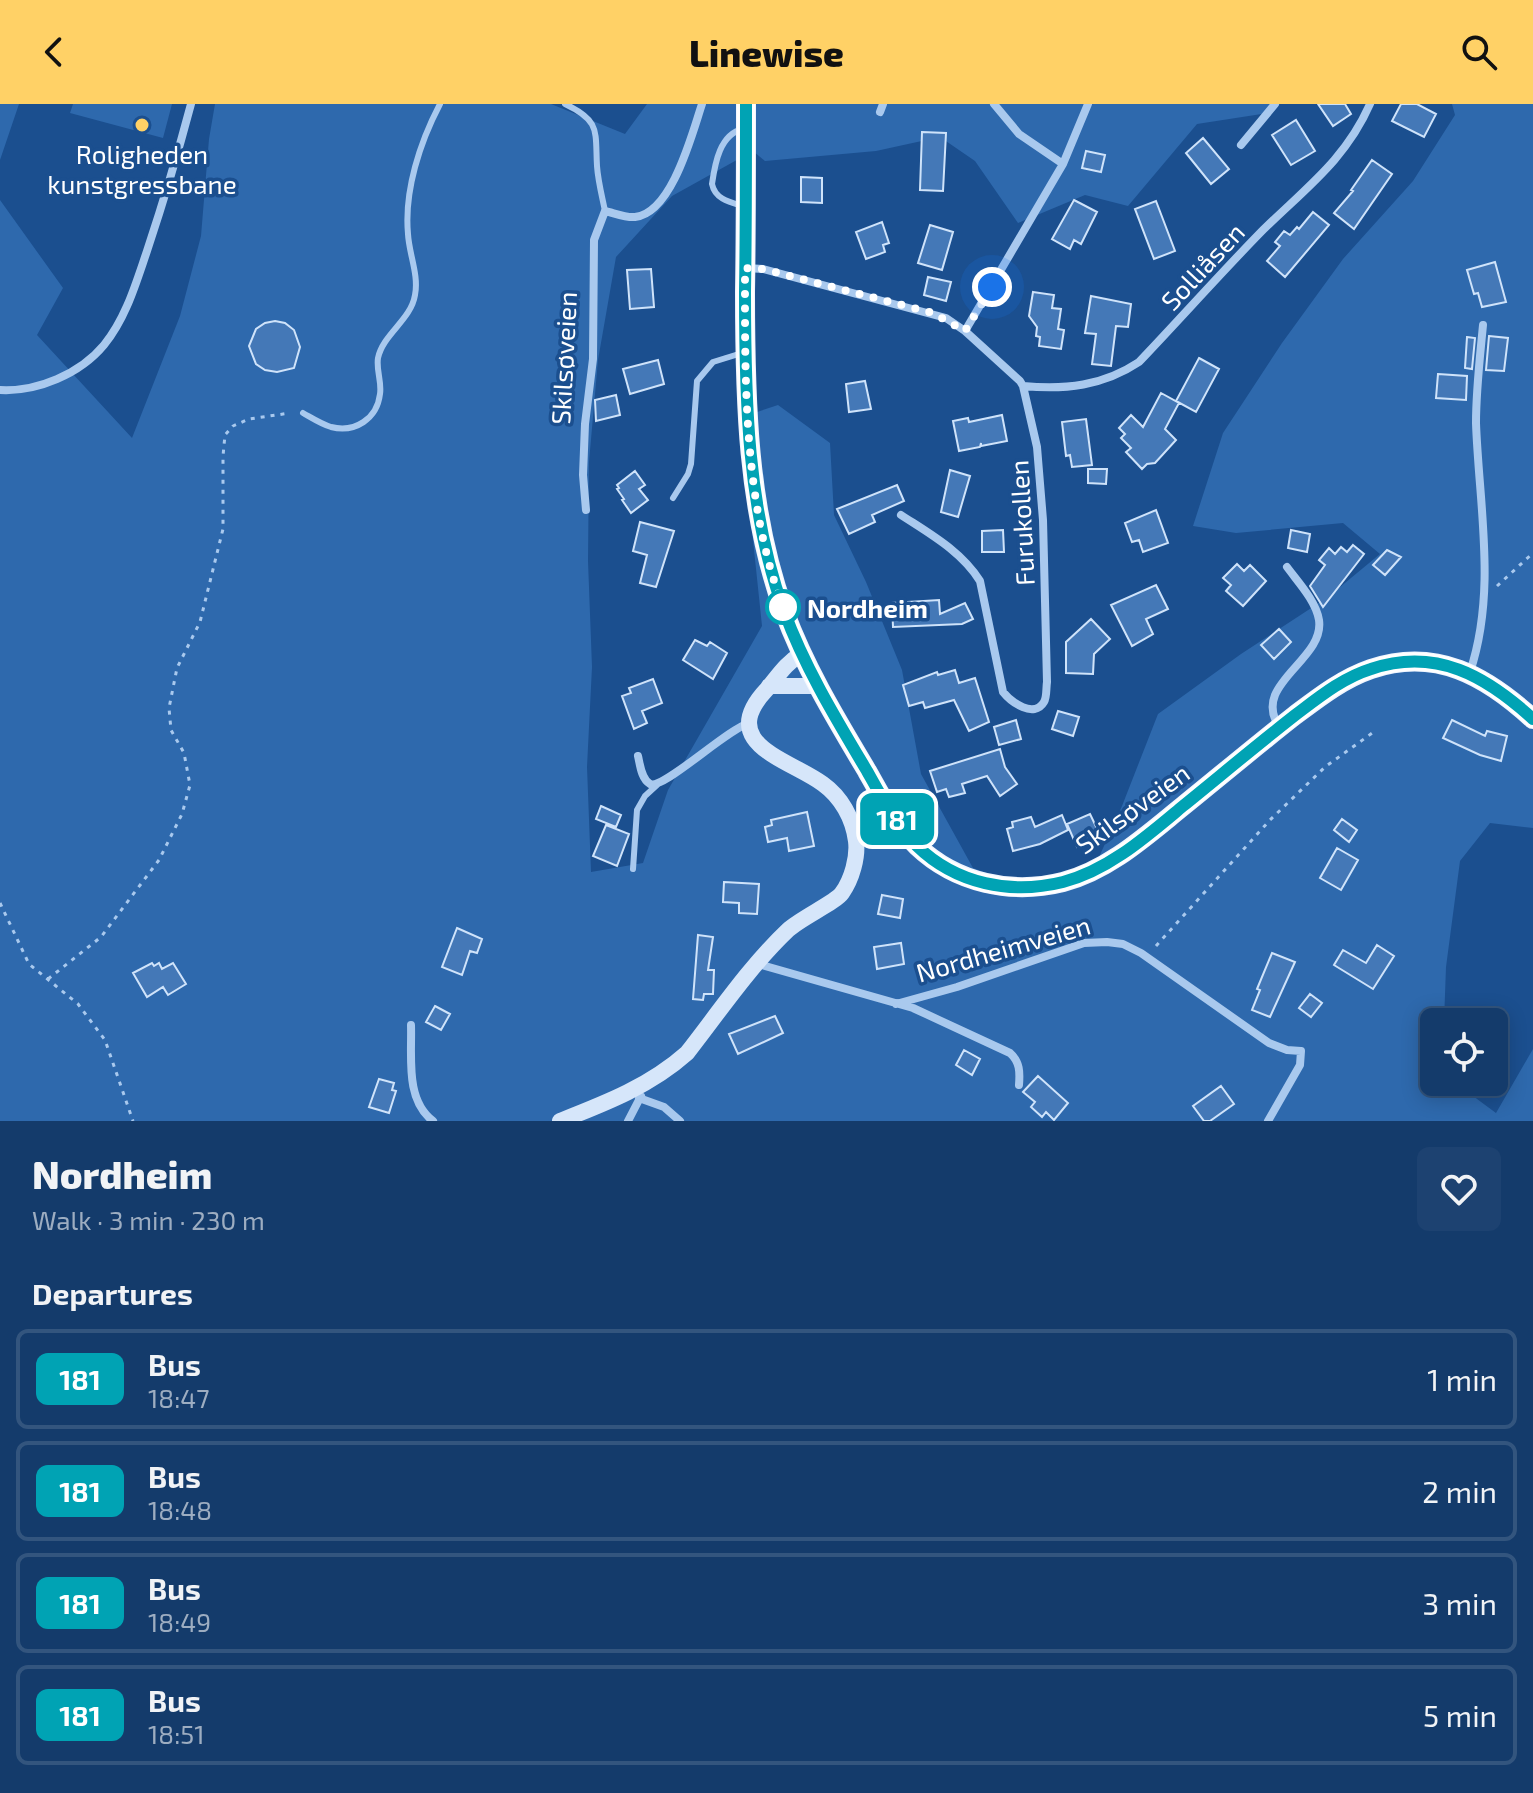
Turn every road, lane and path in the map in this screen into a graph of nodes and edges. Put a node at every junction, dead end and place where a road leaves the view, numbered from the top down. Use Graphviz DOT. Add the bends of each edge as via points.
graph roads {
  1 [pos="191,104"];
  2 [pos="440,104"];
  3 [pos="565,104"];
  4 [pos="702,104"];
  5 [pos="746,104"];
  6 [pos="994,104"];
  7 [pos="1088,104"];
  8 [pos="1275,104"];
  9 [pos="1370,104"];
  10 [pos="746,129"];
  11 [pos="1241,145"];
  12 [pos="1063,164"];
  13 [pos="746,208"];
  14 [pos="605,211"];
  15 [pos="745,268"];
  16 [pos="1483,325"];
  17 [pos="965,331"];
  18 [pos="745,352"];
  19 [pos="1023,386"];
  20 [pos="0,390"];
  21 [pos="303,413"];
  22 [pos="673,498"];
  23 [pos="586,510"];
  24 [pos="901,515"];
  25 [pos="1533,553"];
  26 [pos="1287,567"];
  27 [pos="1485,597"];
  28 [pos="801,654"];
  29 [pos="1470,673"];
  30 [pos="769,686"];
  31 [pos="816,686"];
  32 [pos="1533,719"];
  33 [pos="749,723"];
  34 [pos="1280,728"];
  35 [pos="1375,731"];
  36 [pos="638,756"];
  37 [pos="657,785"];
  38 [pos="633,869"];
  39 [pos="0,903"];
  40 [pos="1147,957"];
  41 [pos="757,964"];
  42 [pos="48,979"];
  43 [pos="896,1004"];
  44 [pos="411,1025"];
  45 [pos="1019,1085"];
  46 [pos="642,1092"];
  47 [pos="564,1120"];
  48 [pos="133,1121"];
  49 [pos="433,1121"];
  50 [pos="628,1121"];
  51 [pos="680,1121"];
  52 [pos="1268,1121"];
  1 -- 20 [label="street" via="125,312 103,347 71,372 31,388"];
  2 -- 21 [label="lane" via="409,201 416,291 408,314 379,353 375,412 366,421 343,428"];
  3 -- 14 [label="lane, Skilsøveien" via="592,122 598,138"];
  4 -- 14 [label="street" via="684,158 650,212 634,217"];
  5 -- 10 [label="main road, Skilsøveien"];
  6 -- 12 [label="street" via="1019,134"];
  7 -- 12 [label="street"];
  8 -- 11 [label="street"];
  9 -- 19 [label="street, Solliåsen" via="1332,165 1139,362 1091,384"];
  10 -- 13 [label="main road, Skilsøveien"];
  10 -- 13 [label="lane" via="725,138 712,184 719,196"];
  12 -- 17 [label="street"];
  13 -- 15 [label="main road, Skilsøveien"];
  14 -- 23 [label="street, Skilsøveien" via="594,240 593,359 583,475"];
  15 -- 17 [label="street" via="933,313"];
  15 -- 18 [label="main road, Skilsøveien"];
  16 -- 27 [label="street" via="1476,421"];
  17 -- 19 [label="street"];
  18 -- 22 [label="lane" via="713,362 697,381 691,464"];
  18 -- 28 [label="main road, Skilsøveien" via="748,426 761,520"];
  19 -- 24 [label="street, Furukollen" via="1037,447 1043,520 1047,682 1041,706 1020,707 1003,692 980,581 970,565"];
  21 -- 42 [label="path" via="249,419 225,435 223,529 200,622 177,668 169,708 190,785 182,814 159,860 101,937"];
  25 -- 27 [label="path"];
  26 -- 34 [label="street" via="1306,592 1319,626 1273,699 1272,715"];
  27 -- 29 [label="street"];
  28 -- 30 [label="main road"];
  28 -- 31 [label="main road, Skilsøveien"];
  29 -- 32 [label="main road, Skilsøveien" via="1506,694"];
  29 -- 34 [label="main road, Skilsøveien" via="1402,662 1370,669 1325,693"];
  30 -- 31 [label="main road"];
  30 -- 33 [label="main road" via="752,706"];
  31 -- 34 [label="main road, Skilsøveien" via="914,843 959,875 1009,887 1064,882 1109,862"];
  33 -- 37 [label="street"];
  33 -- 41 [label="main road" via="757,744 836,796 856,842 850,879 841,896 808,913"];
  35 -- 40 [label="path" via="1325,767 1270,820"];
  36 -- 37 [label="street" via="644,779"];
  37 -- 38 [label="lane" via="637,810"];
  39 -- 42 [label="path" via="29,964"];
  40 -- 43 [label="street, Nordheimveien" via="1123,944 1084,943"];
  40 -- 52 [label="street, Nordheimveien" via="1269,1043 1301,1051 1300,1065"];
  41 -- 43 [label="street, Nordheimveien"];
  41 -- 46 [label="main road" via="687,1053"];
  42 -- 48 [label="path" via="78,1004 105,1040"];
  43 -- 45 [label="street, Nordheimveien" via="1010,1053 1017,1059"];
  44 -- 49 [label="street" via="415,1098"];
  46 -- 47 [label="main road"];
  46 -- 50 [label="street"];
  46 -- 51 [label="street"];
}
